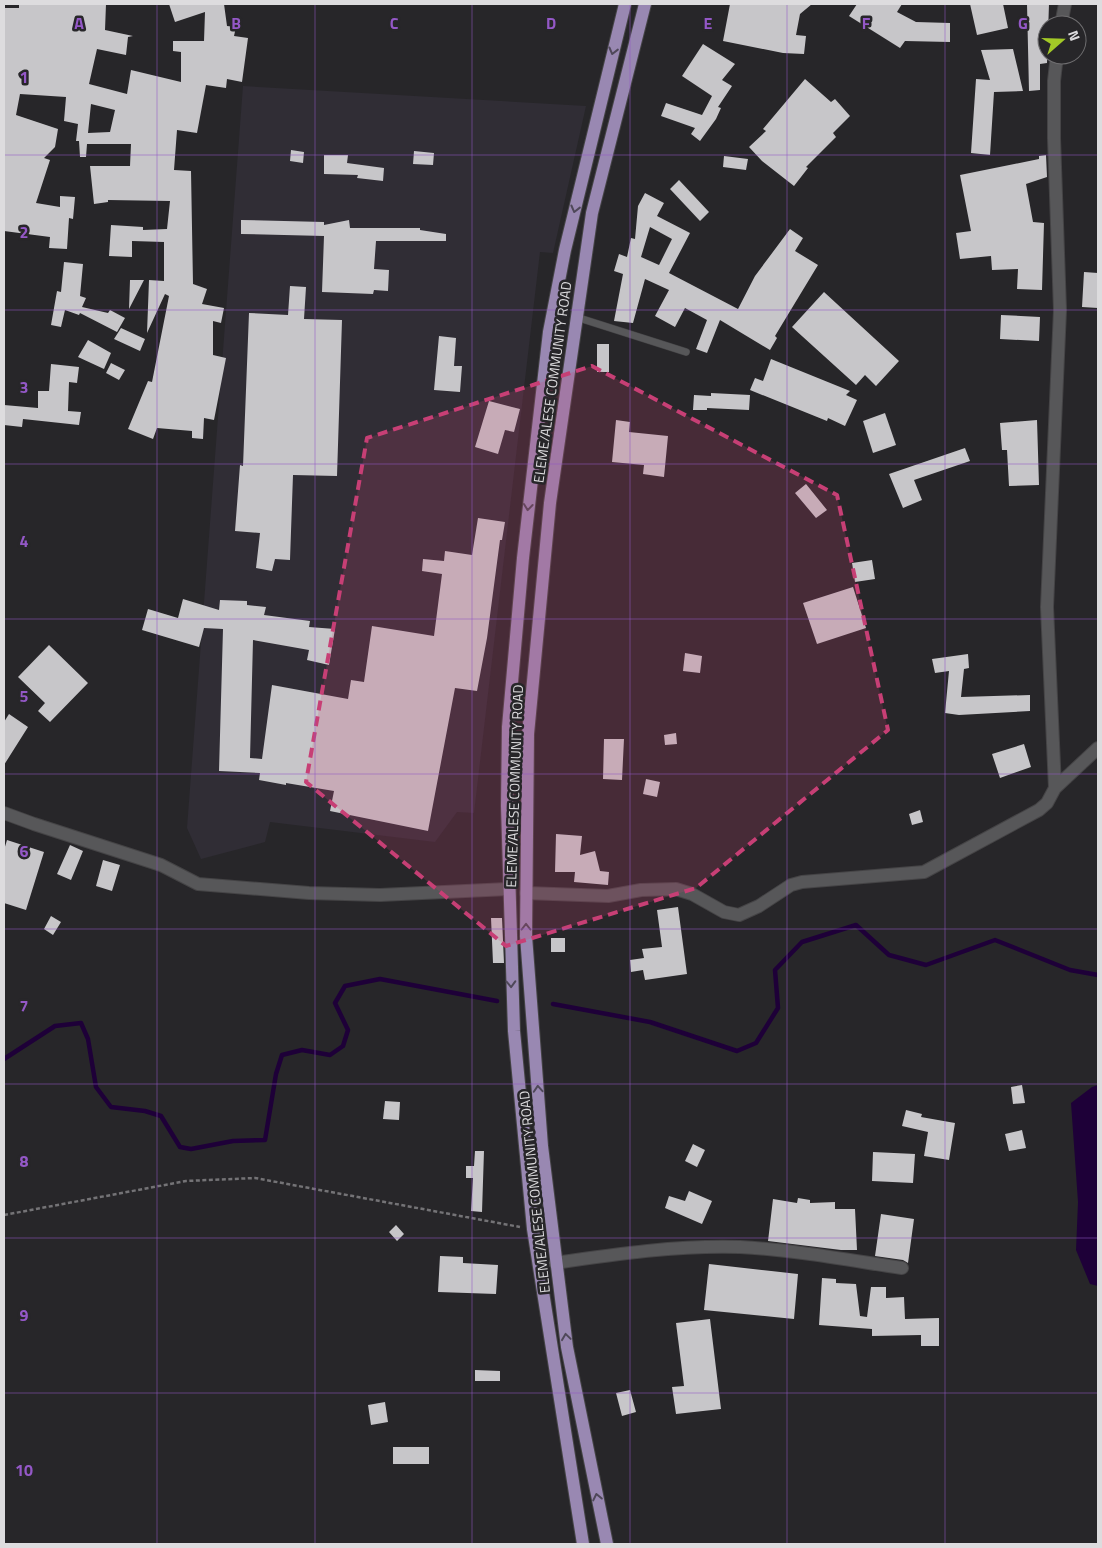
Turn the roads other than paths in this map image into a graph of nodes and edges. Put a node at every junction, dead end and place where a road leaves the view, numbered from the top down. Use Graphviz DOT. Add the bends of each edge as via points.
graph roads {
  1 [pos="625,4"];
  2 [pos="645,4"];
  3 [pos="1056,65"];
  4 [pos="576,317"];
  5 [pos="686,352"];
  6 [pos="1098,748"];
  7 [pos="1055,788"];
  8 [pos="4,812"];
  9 [pos="508,889"];
  10 [pos="526,893"];
  11 [pos="555,1263"];
  12 [pos="902,1268"];
  13 [pos="582,1544"];
  14 [pos="607,1544"];
  1 -- 9 [label="main road, ELEME/ALESE COMMUNITY ROAD, one-way" via="565,250 549,332 523,558 508,727"];
  2 -- 4 [label="main road, ELEME/ALESE COMMUNITY ROAD" via="592,213"];
  3 -- 7 [label="street" via="1054,138 1060,310 1047,607"];
  4 -- 5 [label="lane"];
  4 -- 10 [label="main road, ELEME/ALESE COMMUNITY ROAD" via="558,438 535,644 528,734"];
  6 -- 7 [label="street"];
  7 -- 10 [label="street" via="1039,810 985,837 935,868 908,874 802,882 739,915 724,912 676,889 641,890 608,896"];
  8 -- 9 [label="street" via="161,865 198,884 371,895"];
  9 -- 13 [label="main road, ELEME/ALESE COMMUNITY ROAD, one-way" via="514,1031 533,1229"];
  11 -- 10 [label="main road, ELEME/ALESE COMMUNITY ROAD, one-way" via="531,1029"];
  11 -- 12 [label="street" via="614,1254 740,1247"];
  14 -- 11 [label="main road, ELEME/ALESE COMMUNITY ROAD, one-way" via="567,1347"];
}
